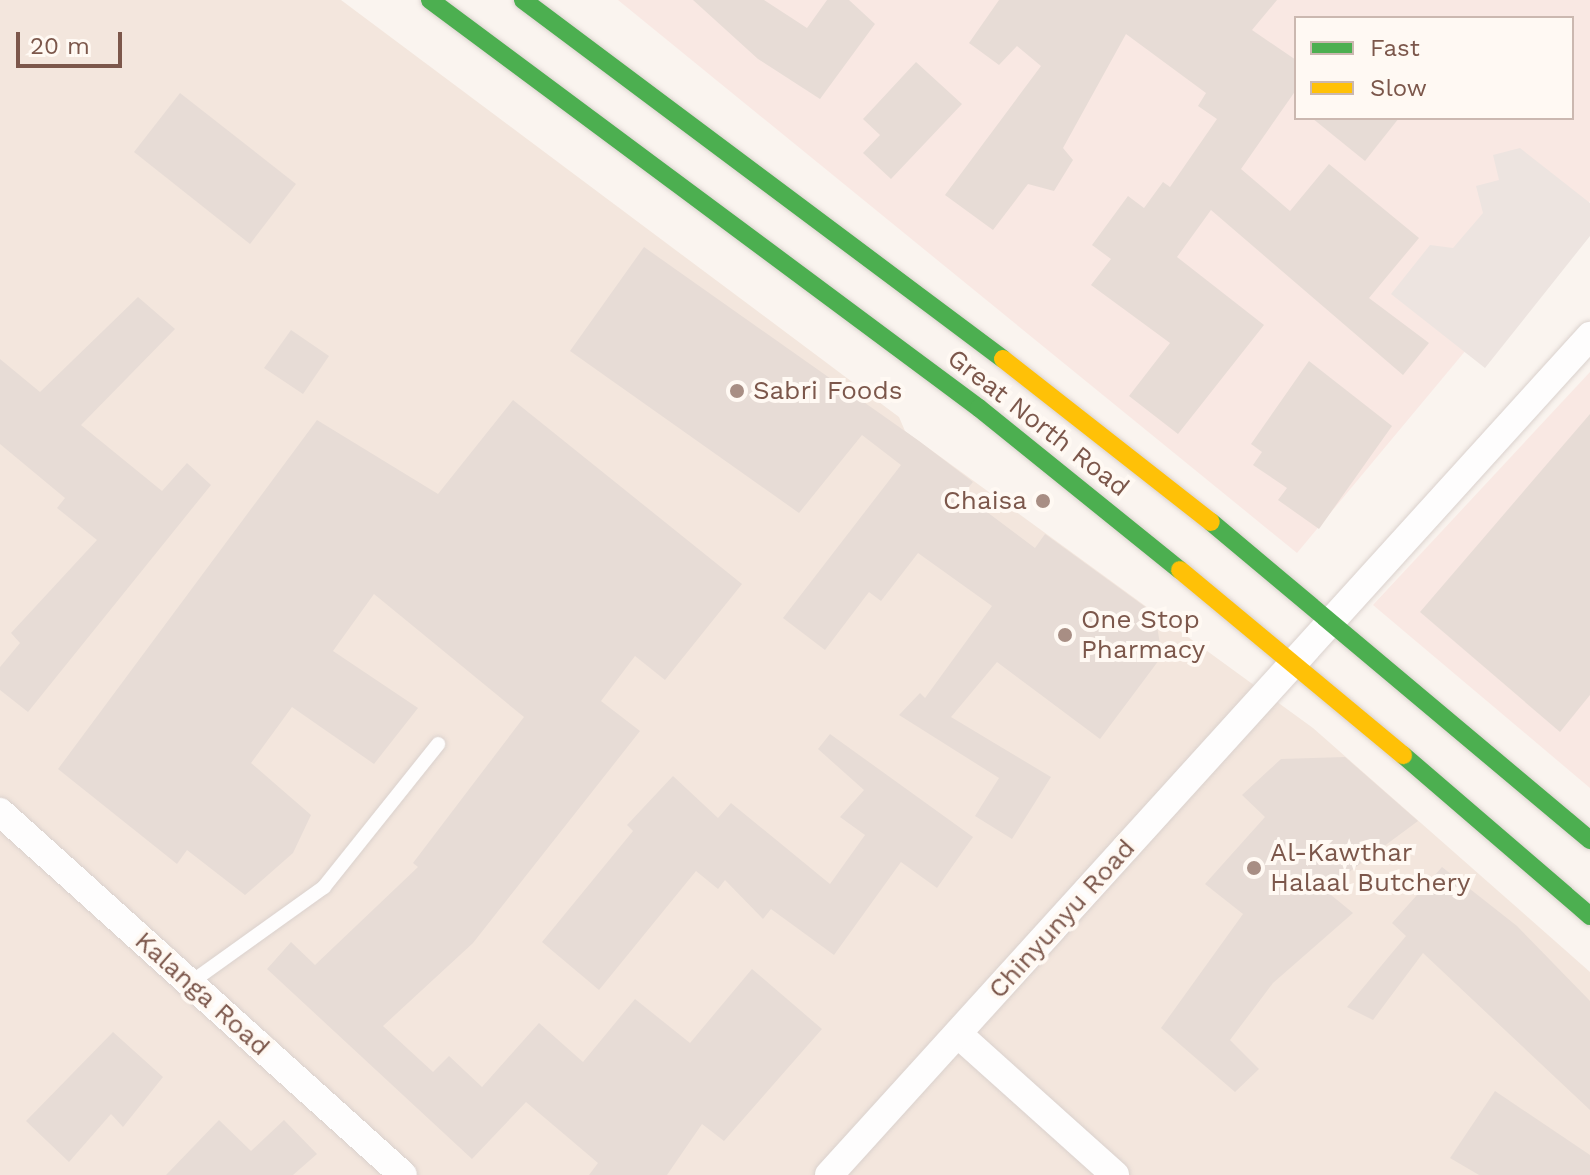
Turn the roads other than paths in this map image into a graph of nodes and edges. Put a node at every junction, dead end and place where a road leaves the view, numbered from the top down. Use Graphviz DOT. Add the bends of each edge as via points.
graph roads {
  1 [pos="430,0"];
  2 [pos="523,0"];
  3 [pos="1590,336"];
  4 [pos="1330,617"];
  5 [pos="1294,662"];
  6 [pos="438,744"];
  7 [pos="0,812"];
  8 [pos="1590,840"];
  9 [pos="1590,916"];
  10 [pos="190,983"];
  11 [pos="958,1034"];
  12 [pos="403,1175"];
  13 [pos="829,1175"];
  14 [pos="1115,1175"];
  1 -- 5 [label="main road, Great North Road" via="979,408"];
  2 -- 4 [label="main road, Great North Road" via="798,200"];
  3 -- 4 [label="street, Chinyunyu Road"];
  4 -- 5 [label="street, Chinyunyu Road"];
  4 -- 8 [label="main road, Great North Road"];
  5 -- 9 [label="main road, Great North Road"];
  5 -- 11 [label="street, Chinyunyu Road"];
  6 -- 10 [label="lane" via="324,887"];
  7 -- 10 [label="street, Kalanga Road"];
  10 -- 12 [label="street, Kalanga Road"];
  11 -- 13 [label="street, Chinyunyu Road"];
  11 -- 14 [label="street"];
}
